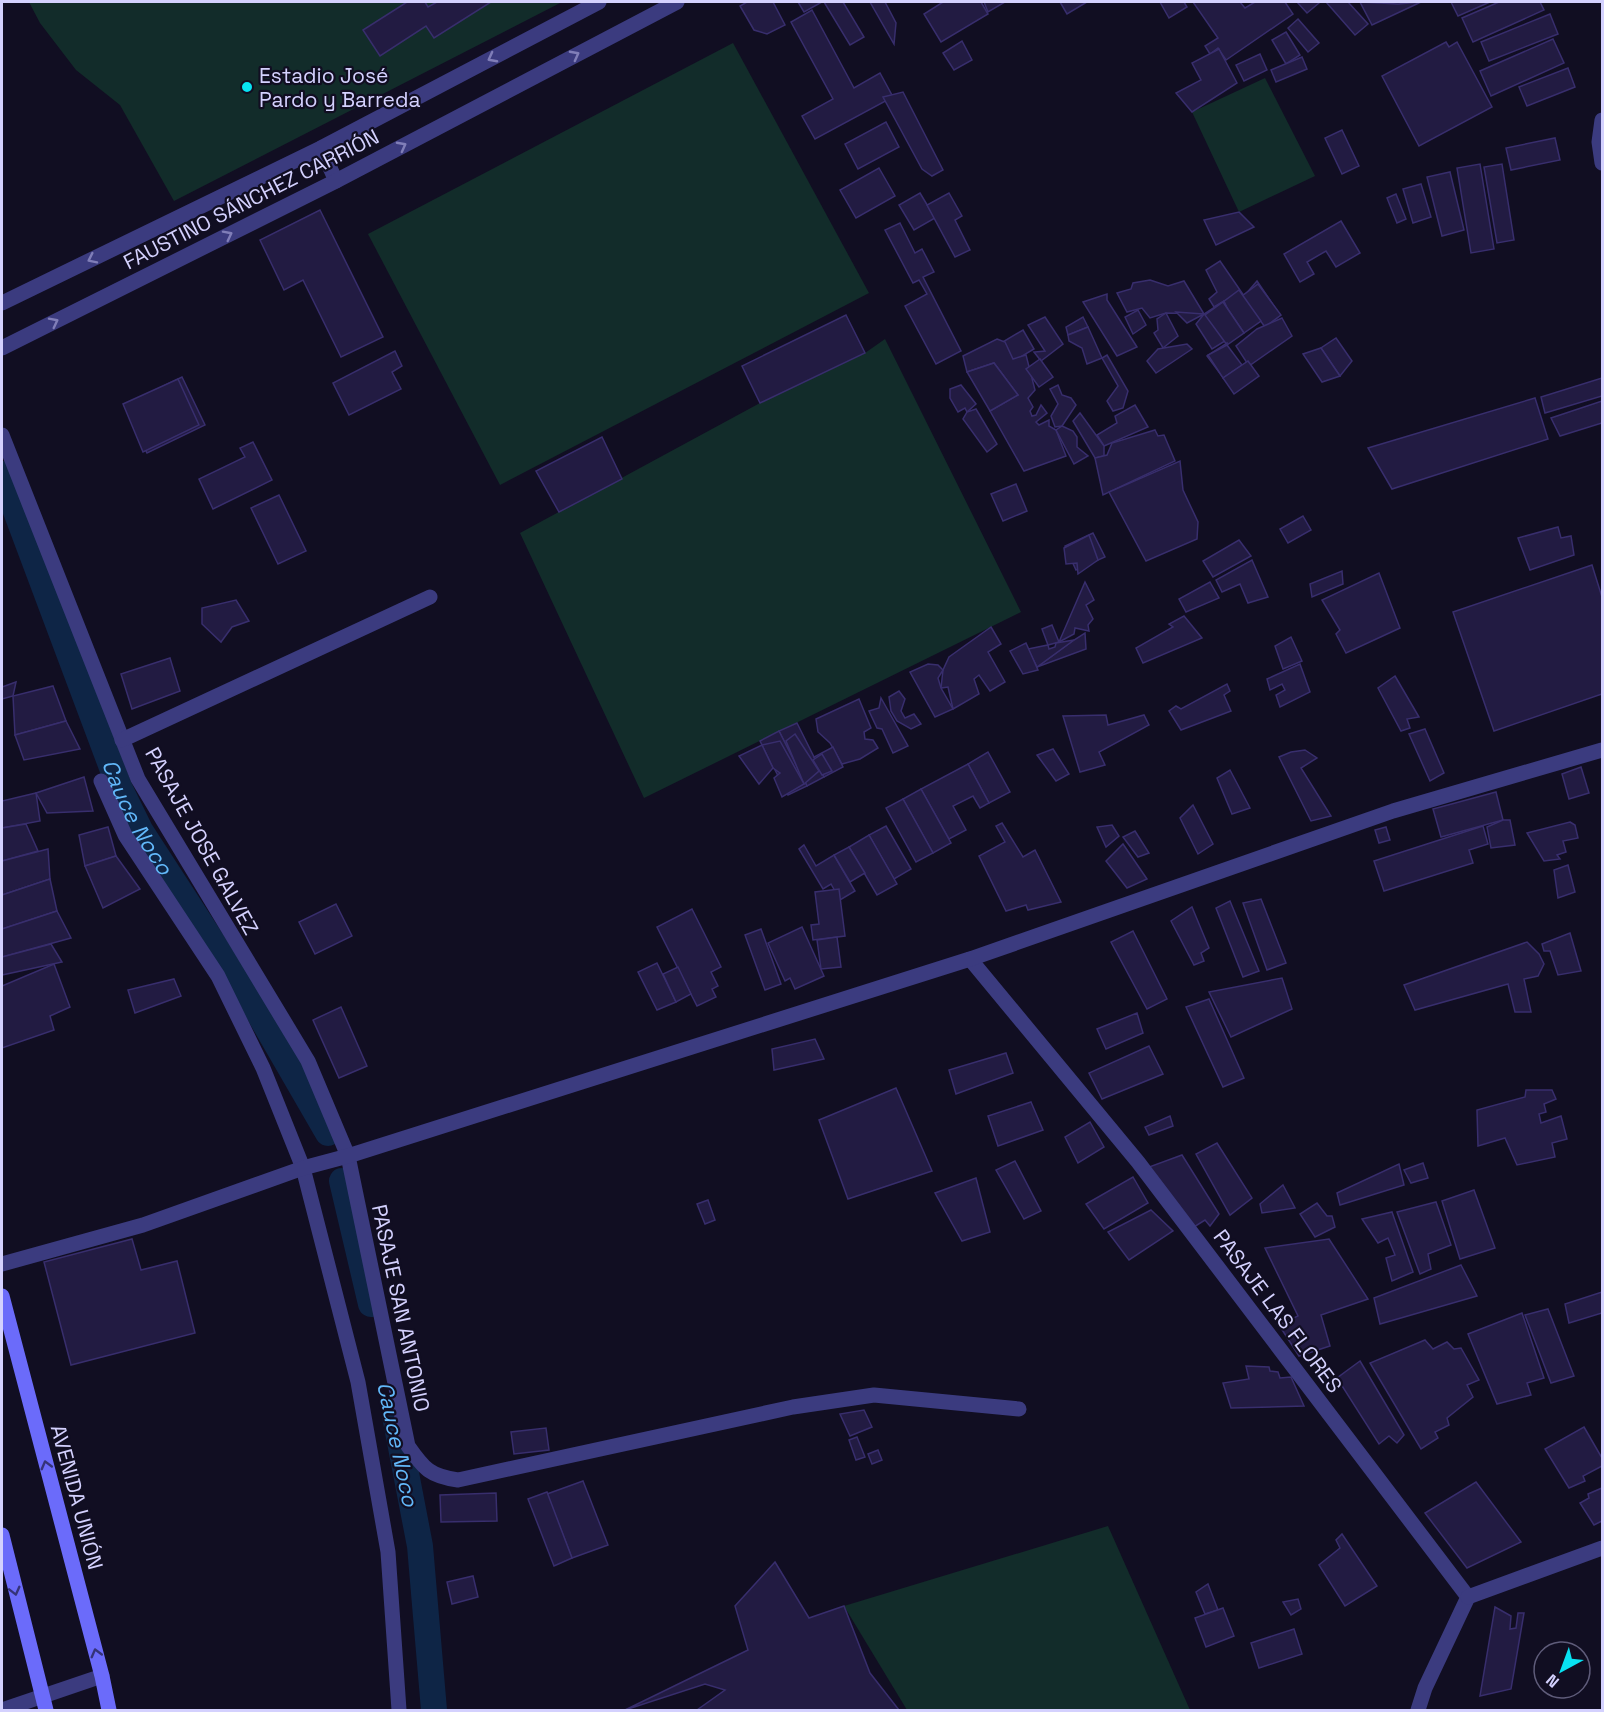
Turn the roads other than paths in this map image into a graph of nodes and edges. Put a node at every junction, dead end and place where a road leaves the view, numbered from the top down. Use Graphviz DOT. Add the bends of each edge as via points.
graph roads {
  1 [pos="599,2"];
  2 [pos="677,2"];
  3 [pos="1602,120"];
  4 [pos="321,148"];
  5 [pos="1602,163"];
  6 [pos="336,181"];
  7 [pos="2,303"];
  8 [pos="2,348"];
  9 [pos="2,435"];
  10 [pos="430,597"];
  11 [pos="122,741"];
  12 [pos="1602,750"];
  13 [pos="101,782"];
  14 [pos="970,959"];
  15 [pos="348,1156"];
  16 [pos="303,1168"];
  17 [pos="2,1264"];
  18 [pos="2,1296"];
  19 [pos="1019,1409"];
  20 [pos="2,1535"];
  21 [pos="1602,1548"];
  22 [pos="1468,1597"];
  23 [pos="102,1676"];
  24 [pos="44,1704"];
  25 [pos="2,1710"];
  26 [pos="109,1710"];
  27 [pos="399,1710"];
  28 [pos="1418,1710"];
  1 -- 4 [label="street, FAUSTINO SÁNCHEZ CARRIÓN, one-way"];
  6 -- 2 [label="street, FAUSTINO SÁNCHEZ CARRIÓN, one-way"];
  3 -- 5 [label="street"];
  4 -- 6 [label="street"];
  4 -- 7 [label="street, FAUSTINO SÁNCHEZ CARRIÓN, one-way"];
  8 -- 6 [label="street, FAUSTINO SÁNCHEZ CARRIÓN, one-way"];
  9 -- 11 [label="street, PASAJE JOSE GALVEZ"];
  10 -- 11 [label="street"];
  11 -- 15 [label="street, PASAJE JOSE GALVEZ" via="138,779 308,1061"];
  12 -- 14 [label="street" via="1393,811"];
  13 -- 16 [label="street" via="125,835 218,976 263,1068"];
  14 -- 15 [label="street"];
  14 -- 22 [label="street, PASAJE LAS FLORES" via="1138,1162"];
  15 -- 16 [label="street"];
  15 -- 19 [label="street, PASAJE SAN ANTONIO" via="408,1446 420,1465 436,1477 458,1480 793,1407 874,1395"];
  16 -- 17 [label="street" via="143,1225"];
  16 -- 27 [label="street" via="358,1382 386,1540"];
  23 -- 18 [label="main road, AVENIDA UNIÓN, one-way"];
  20 -- 24 [label="main road, one-way"];
  21 -- 22 [label="street"];
  22 -- 28 [label="street"];
  23 -- 24 [label="street"];
  23 -- 26 [label="main road, AVENIDA UNIÓN"];
  24 -- 25 [label="street"];
}
